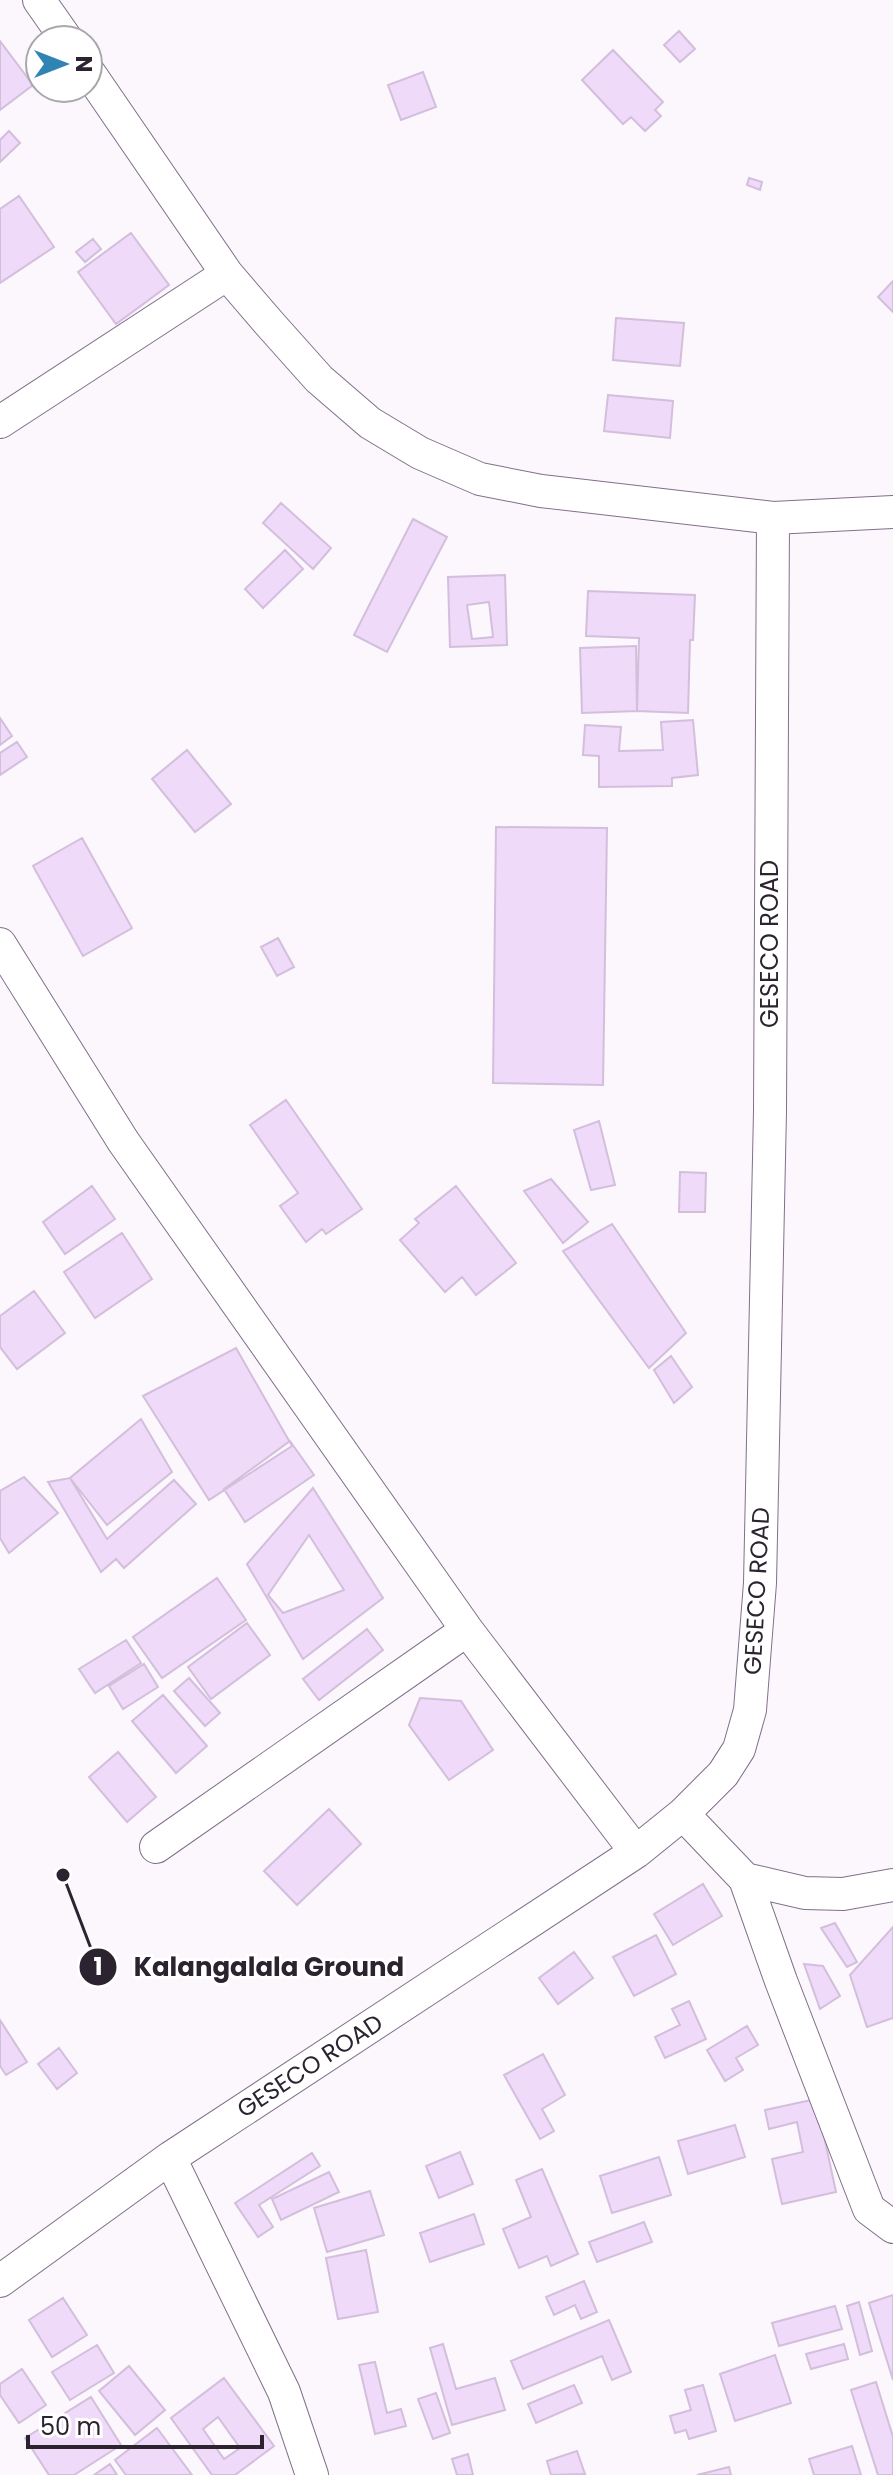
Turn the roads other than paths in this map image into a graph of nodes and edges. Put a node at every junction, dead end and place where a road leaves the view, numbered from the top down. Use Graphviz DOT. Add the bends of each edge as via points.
graph roads {
  1 [pos="39,0"];
  2 [pos="56,24"];
  3 [pos="104,94"];
  4 [pos="227,274"];
  5 [pos="0,422"];
  6 [pos="893,512"];
  7 [pos="773,518"];
  8 [pos="1,948"];
  9 [pos="467,1630"];
  10 [pos="683,1814"];
  11 [pos="156,1847"];
  12 [pos="636,1852"];
  13 [pos="745,1879"];
  14 [pos="893,1885"];
  15 [pos="170,2158"];
  16 [pos="893,2227"];
  17 [pos="0,2281"];
  18 [pos="312,2475"];
  1 -- 2 [label="street"];
  3 -- 4 [label="street"];
  4 -- 5 [label="street"];
  4 -- 7 [label="street" via="319,379 370,423 420,453 480,479 541,491"];
  6 -- 7 [label="street"];
  7 -- 10 [label="street, GESECO ROAD" via="770,1111 756,1643 750,1710 739,1749 723,1774"];
  8 -- 9 [label="street" via="123,1141"];
  9 -- 11 [label="street"];
  9 -- 12 [label="street"];
  10 -- 12 [label="street, GESECO ROAD"];
  10 -- 13 [label="street"];
  12 -- 15 [label="street, GESECO ROAD"];
  13 -- 14 [label="street" via="805,1893 843,1894"];
  13 -- 16 [label="street" via="869,2209"];
  15 -- 17 [label="street, GESECO ROAD"];
  15 -- 18 [label="street" via="284,2392"];
}
